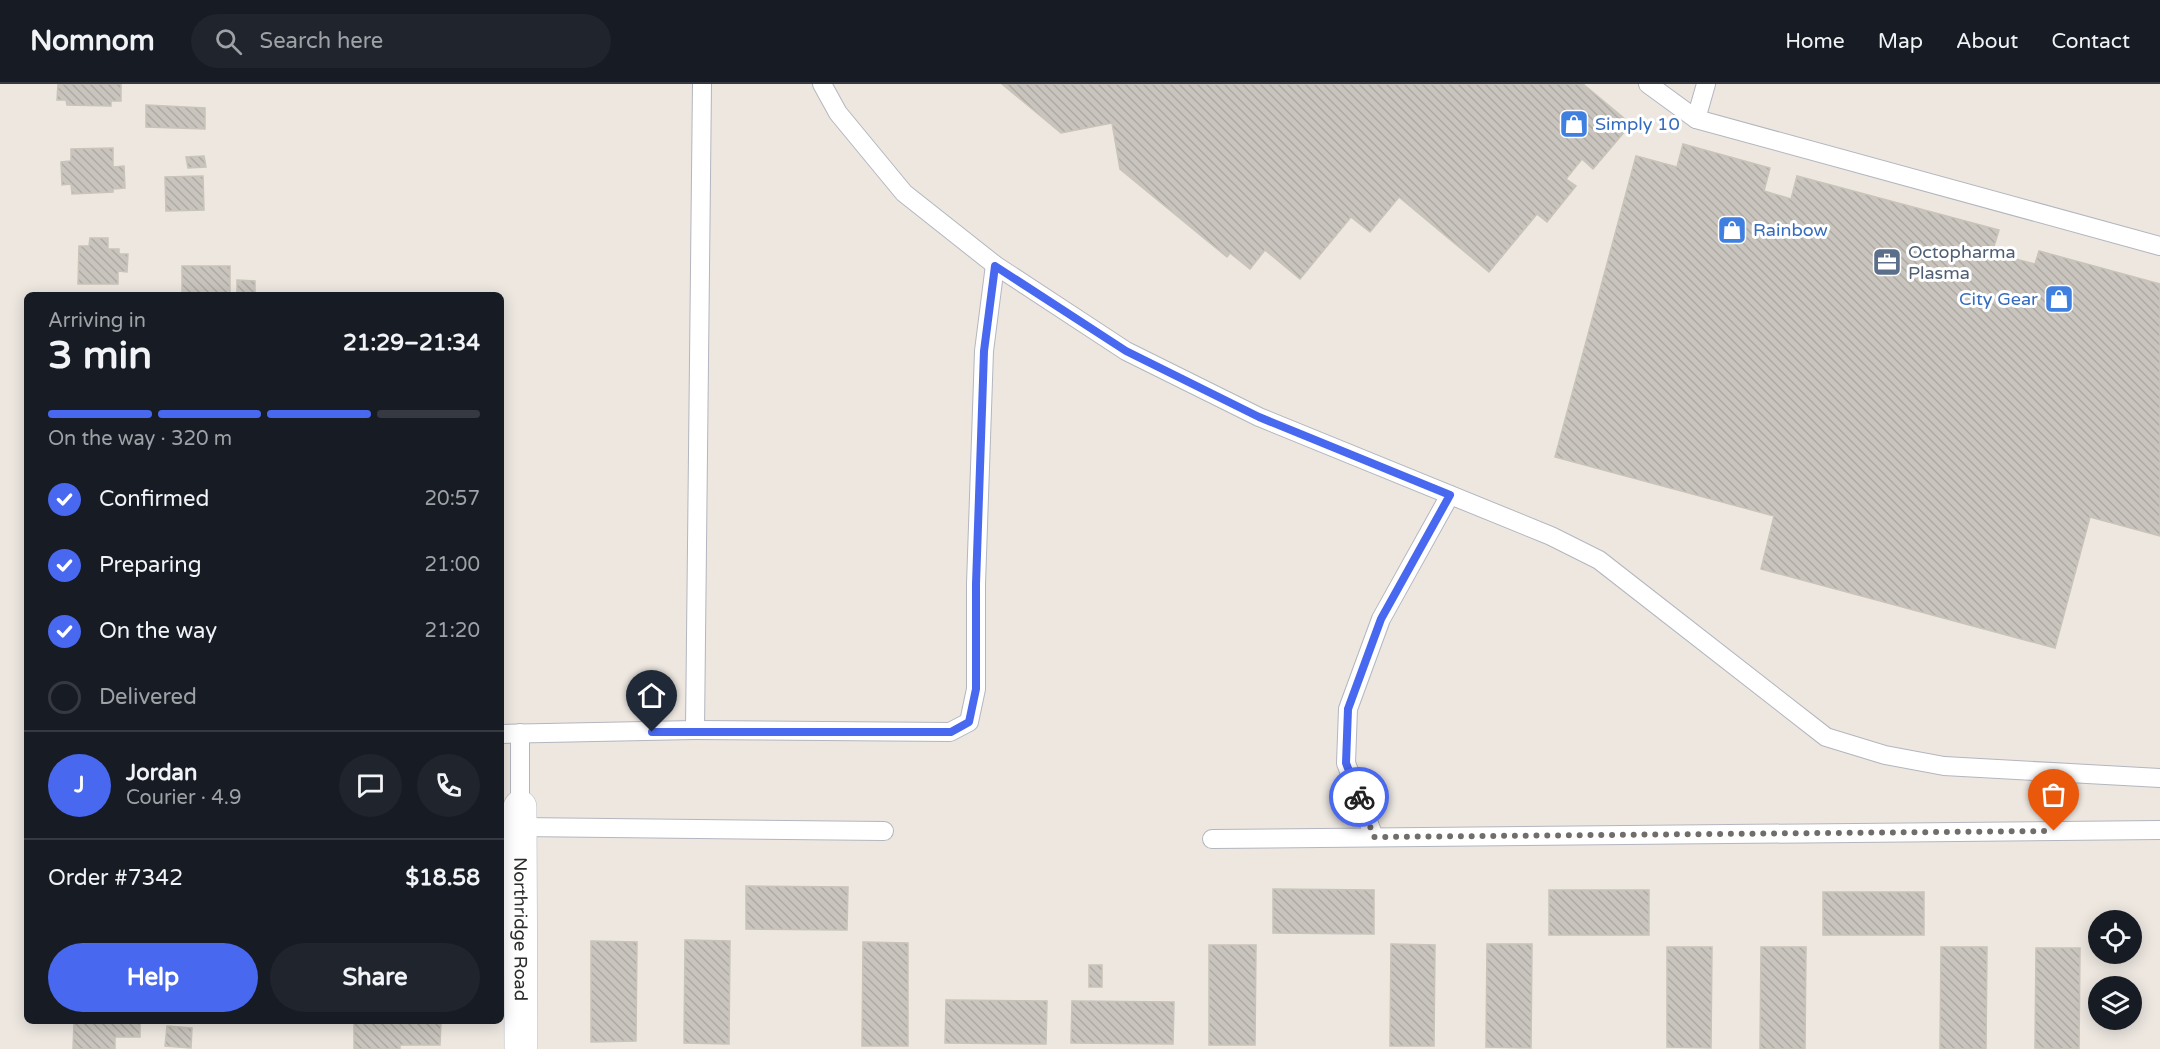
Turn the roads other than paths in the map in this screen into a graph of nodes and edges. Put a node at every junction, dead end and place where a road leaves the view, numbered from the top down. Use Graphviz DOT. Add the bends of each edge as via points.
graph roads {
  1 [pos="702,84"];
  2 [pos="822,84"];
  3 [pos="1648,84"];
  4 [pos="1706,84"];
  5 [pos="1696,119"];
  6 [pos="2160,246"];
  7 [pos="995,266"];
  8 [pos="1450,495"];
  9 [pos="693,730"];
  10 [pos="520,733"];
  11 [pos="504,734"];
  12 [pos="2160,778"];
  13 [pos="520,817"];
  14 [pos="2160,830"];
  15 [pos="884,831"];
  16 [pos="1374,837"];
  17 [pos="1212,839"];
  18 [pos="521,1049"];
  1 -- 9 [label="lane" via="697,692"];
  2 -- 7 [label="lane" via="838,113 904,193"];
  3 -- 5 [label="lane"];
  4 -- 5 [label="lane"];
  5 -- 6 [label="lane"];
  7 -- 8 [label="lane" via="1126,351 1259,417"];
  7 -- 9 [label="lane" via="984,351 976,689 969,722 951,732"];
  8 -- 12 [label="lane" via="1599,560 1826,736 1885,755 1944,766"];
  8 -- 16 [label="lane" via="1381,619 1348,709 1346,763"];
  9 -- 10 [label="lane"];
  10 -- 11 [label="lane"];
  10 -- 13 [label="lane"];
  13 -- 15 [label="lane"];
  13 -- 18 [label="street, Northridge Road"];
  14 -- 16 [label="lane"];
  16 -- 17 [label="lane"];
}
